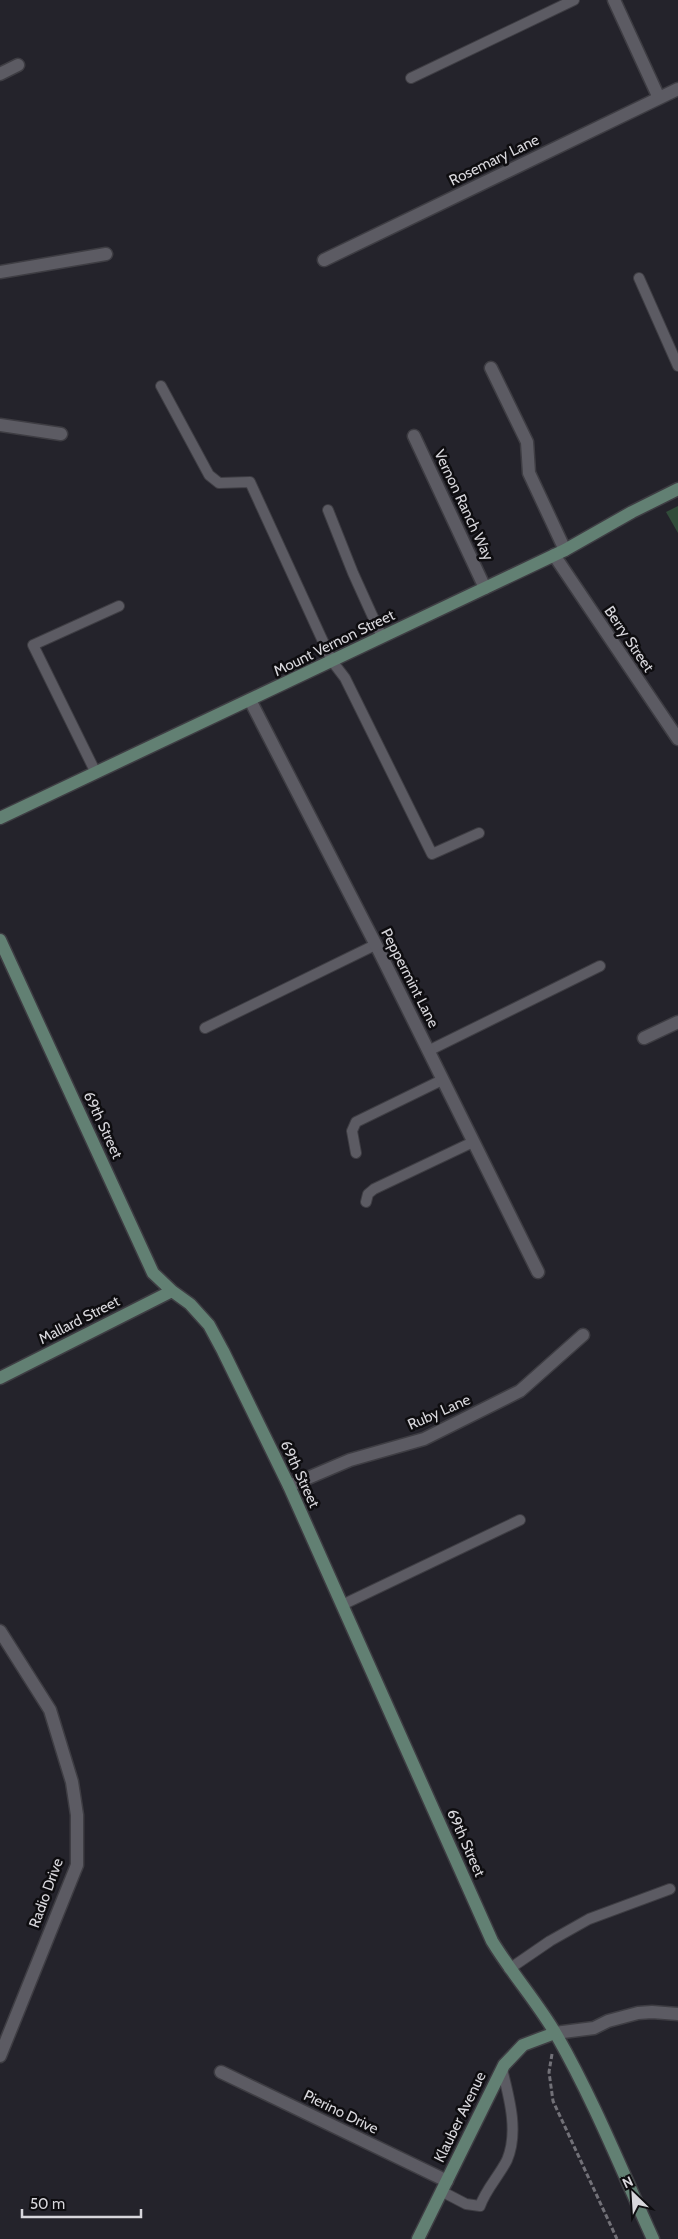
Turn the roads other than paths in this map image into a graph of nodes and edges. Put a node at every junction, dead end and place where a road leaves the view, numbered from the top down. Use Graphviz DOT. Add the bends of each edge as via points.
graph roads {
  1 [pos="574,0"];
  2 [pos="614,0"];
  3 [pos="18,65"];
  4 [pos="0,74"];
  5 [pos="411,78"];
  6 [pos="678,89"];
  7 [pos="659,98"];
  8 [pos="106,254"];
  9 [pos="324,260"];
  10 [pos="0,272"];
  11 [pos="639,278"];
  12 [pos="678,366"];
  13 [pos="491,368"];
  14 [pos="161,386"];
  15 [pos="0,426"];
  16 [pos="61,434"];
  17 [pos="414,436"];
  18 [pos="678,489"];
  19 [pos="328,510"];
  20 [pos="559,553"];
  21 [pos="485,588"];
  22 [pos="118,606"];
  23 [pos="382,637"];
  24 [pos="332,662"];
  25 [pos="250,700"];
  26 [pos="678,739"];
  27 [pos="96,773"];
  28 [pos="0,818"];
  29 [pos="479,833"];
  30 [pos="0,940"];
  31 [pos="375,945"];
  32 [pos="600,966"];
  33 [pos="678,1022"];
  34 [pos="205,1028"];
  35 [pos="644,1038"];
  36 [pos="428,1051"];
  37 [pos="442,1080"];
  38 [pos="473,1142"];
  39 [pos="356,1153"];
  40 [pos="366,1202"];
  41 [pos="538,1272"];
  42 [pos="172,1291"];
  43 [pos="583,1335"];
  44 [pos="0,1378"];
  45 [pos="289,1486"];
  46 [pos="520,1520"];
  47 [pos="342,1605"];
  48 [pos="0,1631"];
  49 [pos="670,1889"];
  50 [pos="509,1969"];
  51 [pos="678,2014"];
  52 [pos="555,2033"];
  53 [pos="0,2056"];
  54 [pos="502,2069"];
  55 [pos="222,2072"];
  56 [pos="444,2186"];
  57 [pos="418,2239"];
  58 [pos="653,2239"];
  1 -- 5 [label="lane"];
  2 -- 7 [label="street"];
  3 -- 4 [label="street"];
  6 -- 7 [label="street, Rosemary Lane"];
  7 -- 9 [label="street, Rosemary Lane"];
  8 -- 10 [label="street"];
  11 -- 12 [label="lane"];
  13 -- 20 [label="street, Berry Street" via="527,442 528,472"];
  14 -- 24 [label="lane" via="209,476 219,483 250,482"];
  15 -- 16 [label="street"];
  17 -- 21 [label="street, Vernon Ranch Way"];
  18 -- 20 [label="street, Mount Vernon Street"];
  19 -- 23 [label="lane"];
  20 -- 21 [label="street, Mount Vernon Street"];
  20 -- 26 [label="street, Berry Street"];
  21 -- 23 [label="street, Mount Vernon Street"];
  22 -- 27 [label="lane" via="33,645"];
  23 -- 24 [label="street, Mount Vernon Street"];
  24 -- 25 [label="street, Mount Vernon Street"];
  24 -- 29 [label="lane" via="345,678 432,854"];
  25 -- 27 [label="street, Mount Vernon Street"];
  25 -- 31 [label="street, Peppermint Lane"];
  27 -- 28 [label="street, Mount Vernon Street"];
  30 -- 42 [label="street, 69th Street" via="154,1272"];
  31 -- 34 [label="lane"];
  31 -- 36 [label="street, Peppermint Lane"];
  32 -- 36 [label="lane"];
  33 -- 35 [label="street"];
  36 -- 37 [label="street, Peppermint Lane"];
  37 -- 38 [label="street, Peppermint Lane"];
  37 -- 39 [label="lane" via="356,1122 352,1132"];
  38 -- 40 [label="lane" via="374,1189"];
  38 -- 41 [label="street, Peppermint Lane"];
  42 -- 44 [label="street, Mallard Street"];
  42 -- 45 [label="street, 69th Street" via="190,1304 209,1325"];
  43 -- 45 [label="street, Ruby Lane" via="520,1391 424,1440 350,1460"];
  45 -- 47 [label="street, 69th Street"];
  46 -- 47 [label="lane"];
  47 -- 50 [label="street, 69th Street" via="492,1941"];
  48 -- 53 [label="street, Radio Drive" via="50,1710 72,1782 76,1815 76,1865"];
  49 -- 50 [label="lane" via="589,1920"];
  50 -- 52 [label="street, 69th Street"];
  51 -- 52 [label="street" via="638,2013 594,2028"];
  52 -- 54 [label="street, Klauber Avenue" via="523,2045"];
  52 -- 58 [label="street, 69th Street" via="584,2085"];
  54 -- 56 [label="street, Klauber Avenue"];
  54 -- 56 [label="lane" via="513,2136 507,2159 480,2206 466,2204"];
  55 -- 56 [label="street, Pierino Drive"];
  56 -- 57 [label="street, Klauber Avenue"];
}
